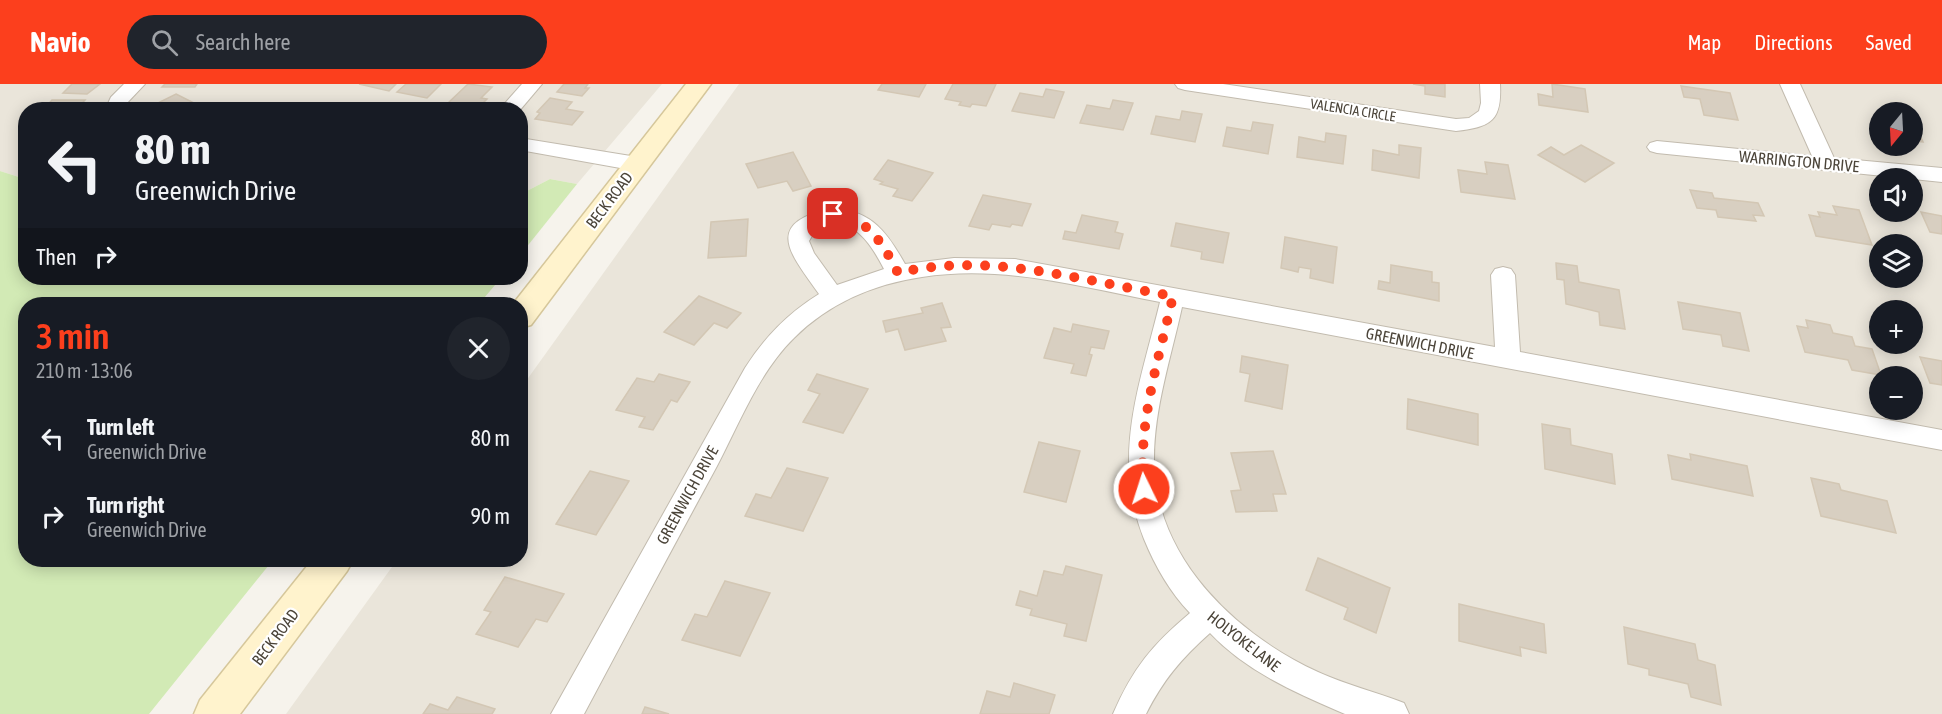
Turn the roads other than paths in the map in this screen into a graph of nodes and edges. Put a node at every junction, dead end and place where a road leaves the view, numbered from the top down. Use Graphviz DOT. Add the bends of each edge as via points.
graph roads {
  1 [pos="135,84"];
  2 [pos="532,84"];
  3 [pos="699,84"];
  4 [pos="1185,84"];
  5 [pos="1490,84"];
  6 [pos="1790,84"];
  7 [pos="118,102"];
  8 [pos="516,102"];
  9 [pos="528,145"];
  10 [pos="1657,147"];
  11 [pos="638,164"];
  12 [pos="1826,164"];
  13 [pos="1942,175"];
  14 [pos="898,273"];
  15 [pos="1503,275"];
  16 [pos="1173,296"];
  17 [pos="834,297"];
  18 [pos="528,307"];
  19 [pos="1508,360"];
  20 [pos="1942,440"];
  21 [pos="329,567"];
  22 [pos="1209,615"];
  23 [pos="215,714"];
  24 [pos="567,714"];
  25 [pos="1129,714"];
  26 [pos="1393,714"];
  1 -- 7 [label="street"];
  2 -- 8 [label="street"];
  3 -- 11 [label="main road, BECK ROAD"];
  4 -- 5 [label="street, VALENCIA CIRCLE" via="1456,125 1474,123 1488,114"];
  6 -- 12 [label="street"];
  9 -- 11 [label="street"];
  10 -- 12 [label="street, WARRINGTON DRIVE"];
  11 -- 18 [label="main road, BECK ROAD"];
  12 -- 13 [label="street, WARRINGTON DRIVE"];
  14 -- 16 [label="street, GREENWICH DRIVE" via="924,267 986,264"];
  14 -- 17 [label="street, GREENWICH DRIVE"];
  14 -- 17 [label="street" via="866,225 833,214 813,220 799,235 799,247"];
  15 -- 19 [label="street"];
  16 -- 19 [label="street, GREENWICH DRIVE"];
  16 -- 22 [label="street, HOLYOKE LANE" via="1143,439 1141,466 1158,539 1186,587"];
  17 -- 24 [label="street, GREENWICH DRIVE" via="786,331 757,368"];
  19 -- 20 [label="street, GREENWICH DRIVE"];
  21 -- 23 [label="main road, BECK ROAD"];
  22 -- 25 [label="street" via="1169,650 1146,681"];
  22 -- 26 [label="street, HOLYOKE LANE" via="1285,672 1329,693"];
}
